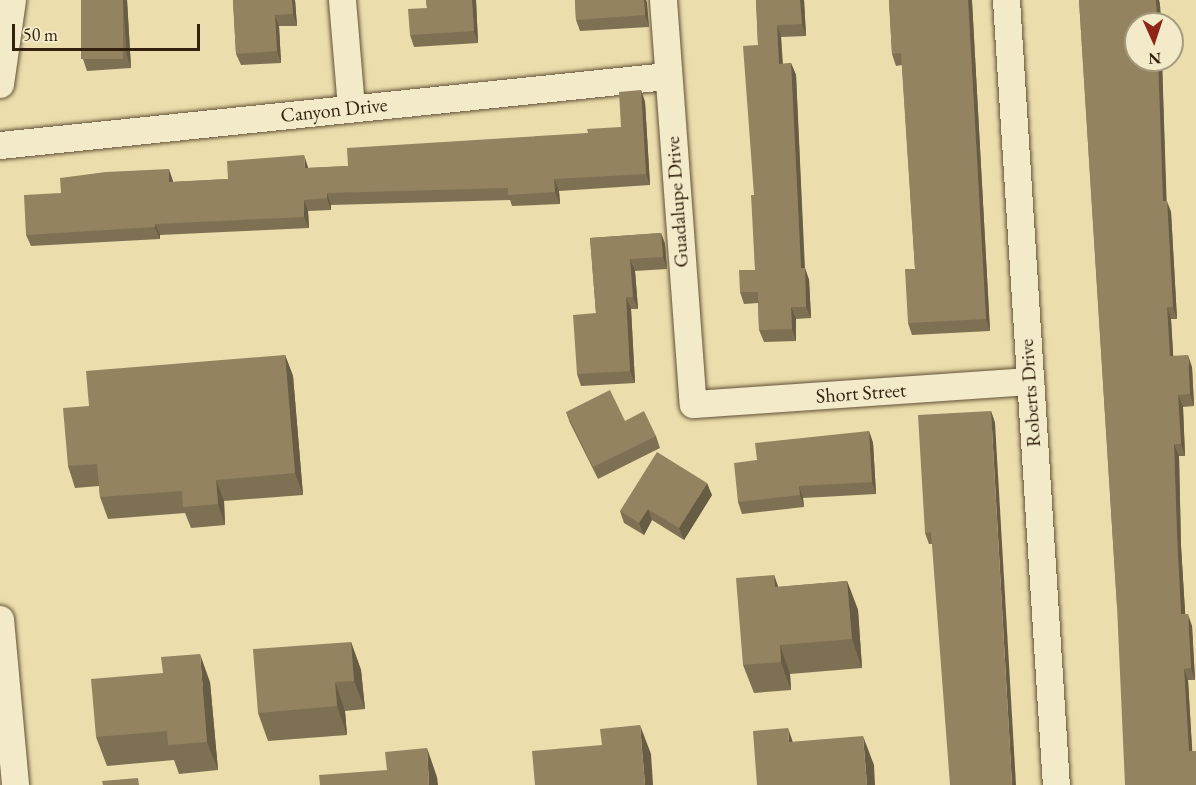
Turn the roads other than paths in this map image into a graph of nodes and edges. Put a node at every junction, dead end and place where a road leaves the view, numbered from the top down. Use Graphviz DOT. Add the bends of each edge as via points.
graph roads {
  1 [pos="12,0"];
  2 [pos="342,0"];
  3 [pos="663,0"];
  4 [pos="1006,0"];
  5 [pos="667,76"];
  6 [pos="0,84"];
  7 [pos="351,108"];
  8 [pos="0,145"];
  9 [pos="1030,381"];
  10 [pos="693,404"];
  11 [pos="0,619"];
  12 [pos="15,785"];
  13 [pos="1056,785"];
  1 -- 6 [label="street"];
  2 -- 7 [label="street"];
  3 -- 5 [label="street, Guadalupe Drive"];
  4 -- 9 [label="street, Roberts Drive"];
  5 -- 7 [label="street, Canyon Drive"];
  5 -- 10 [label="street, Guadalupe Drive"];
  7 -- 8 [label="street, Canyon Drive"];
  9 -- 10 [label="street, Short Street"];
  9 -- 13 [label="street, Roberts Drive"];
  11 -- 12 [label="street"];
}
